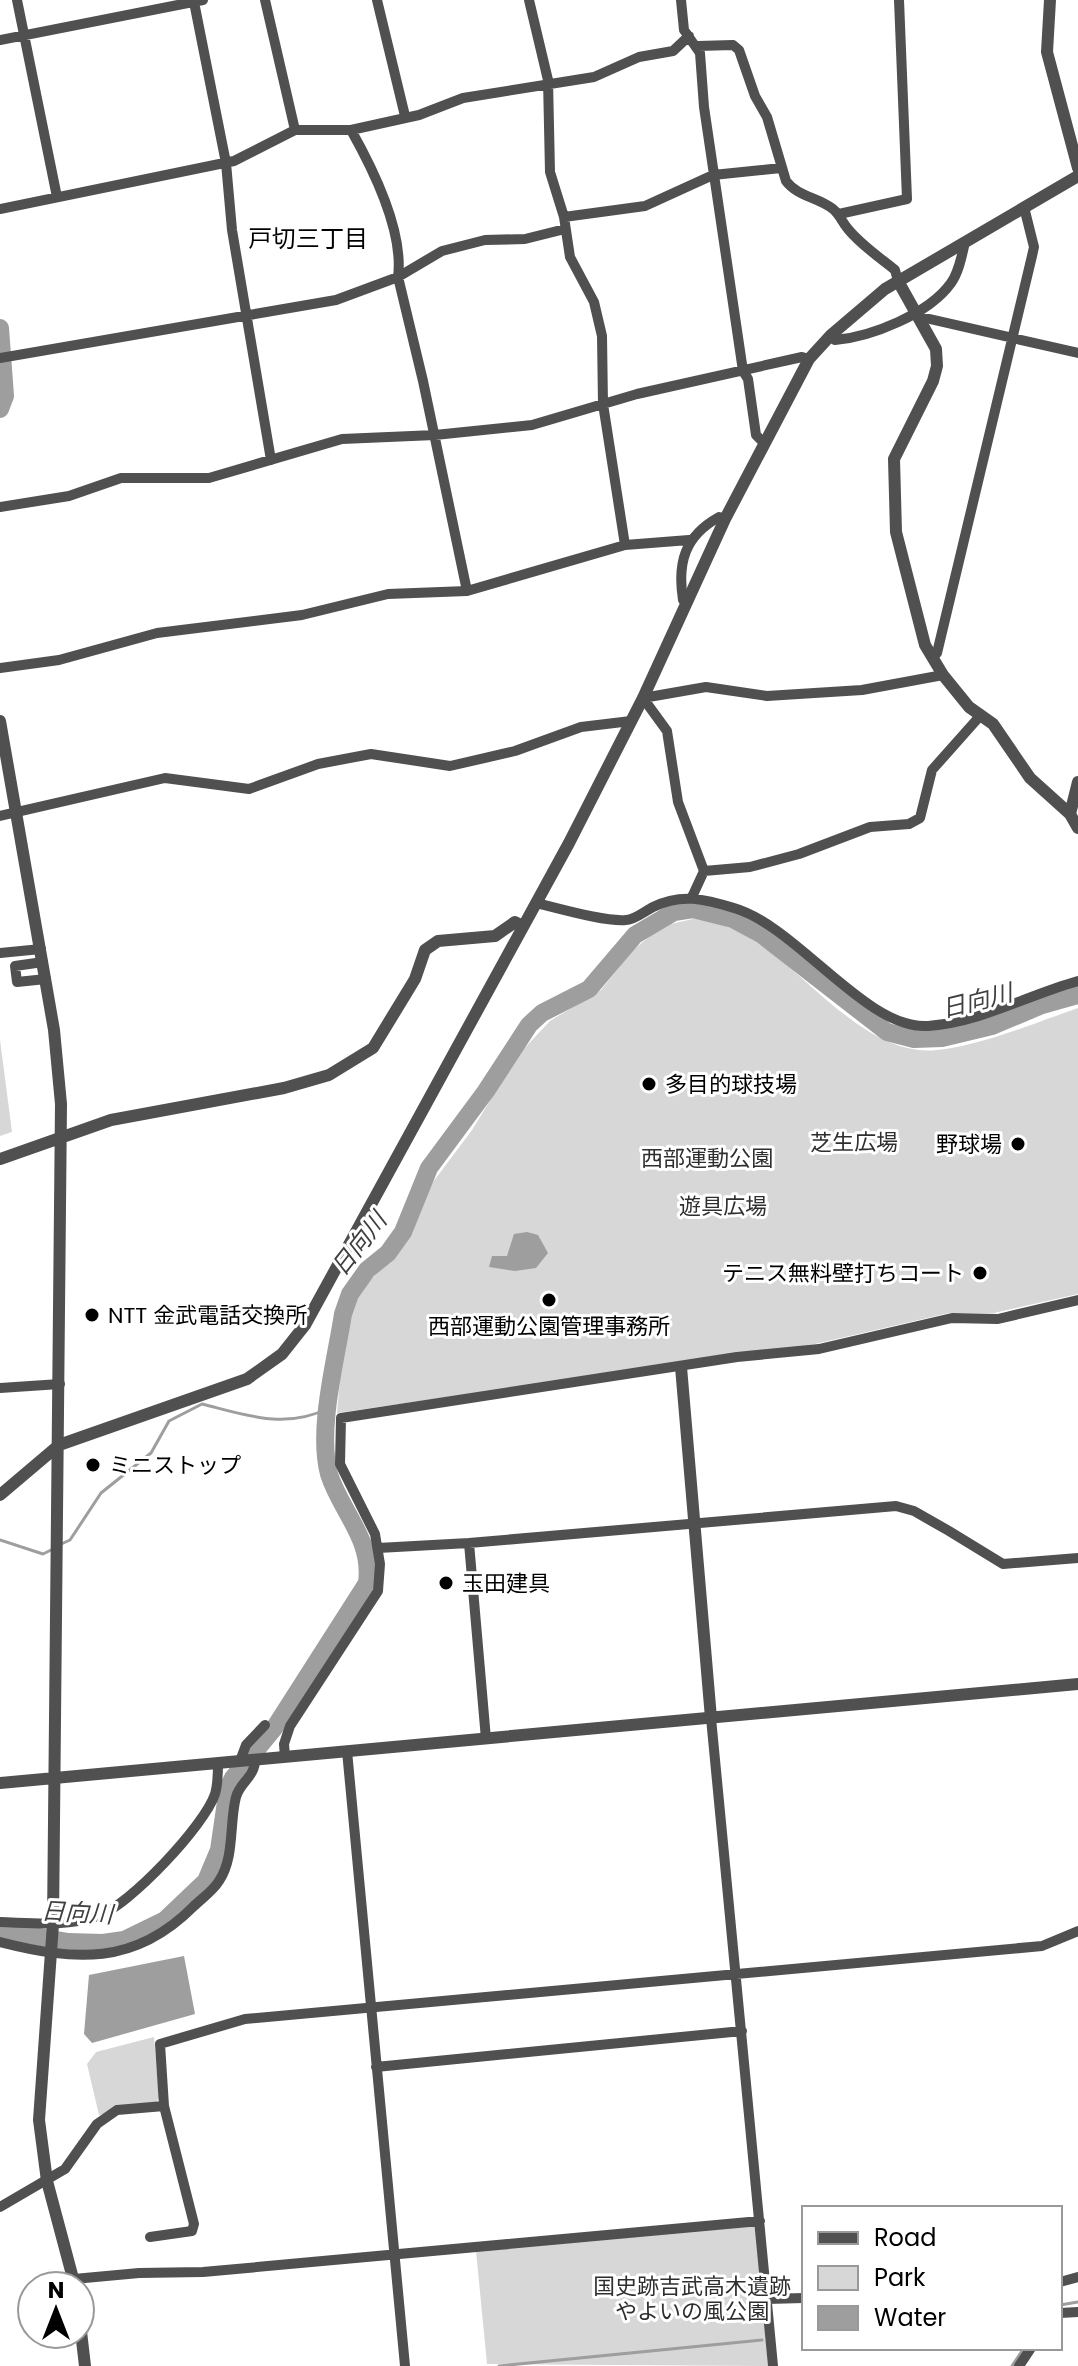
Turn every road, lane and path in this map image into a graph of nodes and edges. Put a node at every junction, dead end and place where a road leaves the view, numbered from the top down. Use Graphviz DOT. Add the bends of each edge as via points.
graph roads {
  1 [pos="17,0"];
  2 [pos="265,0"];
  3 [pos="377,0"];
  4 [pos="529,0"];
  5 [pos="681,0"];
  6 [pos="899,0"];
  7 [pos="1050,0"];
  8 [pos="198,1"];
  9 [pos="25,35"];
  10 [pos="689,36"];
  11 [pos="0,40"];
  12 [pos="698,46"];
  13 [pos="547,85"];
  14 [pos="405,116"];
  15 [pos="295,130"];
  16 [pos="351,130"];
  17 [pos="226,163"];
  18 [pos="781,168"];
  19 [pos="1078,168"];
  20 [pos="713,175"];
  21 [pos="1078,176"];
  22 [pos="57,197"];
  23 [pos="1024,207"];
  24 [pos="0,209"];
  25 [pos="839,214"];
  26 [pos="565,223"];
  27 [pos="965,242"];
  28 [pos="398,277"];
  29 [pos="898,281"];
  30 [pos="245,314"];
  31 [pos="918,314"];
  32 [pos="830,336"];
  33 [pos="1014,338"];
  34 [pos="1078,353"];
  35 [pos="3,357"];
  36 [pos="809,359"];
  37 [pos="743,371"];
  38 [pos="603,404"];
  39 [pos="435,435"];
  40 [pos="763,442"];
  41 [pos="271,460"];
  42 [pos="0,507"];
  43 [pos="725,519"];
  44 [pos="689,540"];
  45 [pos="625,545"];
  46 [pos="467,591"];
  47 [pos="687,603"];
  48 [pos="932,657"];
  49 [pos="0,668"];
  50 [pos="943,675"];
  51 [pos="643,698"];
  52 [pos="980,716"];
  53 [pos="0,721"];
  54 [pos="631,721"];
  55 [pos="1078,782"];
  56 [pos="16,813"];
  57 [pos="1070,814"];
  58 [pos="0,816"];
  59 [pos="1078,828"];
  60 [pos="704,871"];
  61 [pos="692,897"];
  62 [pos="536,903"];
  63 [pos="523,926"];
  64 [pos="0,953"];
  65 [pos="42,956"];
  66 [pos="46,979"];
  67 [pos="1078,981"];
  68 [pos="62,1140"];
  69 [pos="0,1159"];
  70 [pos="1078,1300"];
  71 [pos="681,1367"];
  72 [pos="60,1384"];
  73 [pos="0,1388"];
  74 [pos="59,1445"];
  75 [pos="0,1495"];
  76 [pos="695,1524"];
  77 [pos="469,1543"];
  78 [pos="378,1548"];
  79 [pos="1078,1558"];
  80 [pos="1078,1684"];
  81 [pos="711,1718"];
  82 [pos="265,1725"];
  83 [pos="486,1739"];
  84 [pos="347,1751"];
  85 [pos="285,1757"];
  86 [pos="256,1760"];
  87 [pos="240,1761"];
  88 [pos="218,1763"];
  89 [pos="55,1779"];
  90 [pos="0,1783"];
  91 [pos="0,1922"];
  92 [pos="53,1926"];
  93 [pos="1078,1931"];
  94 [pos="0,1942"];
  95 [pos="52,1951"];
  96 [pos="737,1972"];
  97 [pos="371,2007"];
  98 [pos="742,2031"];
  99 [pos="376,2067"];
  100 [pos="164,2106"];
  101 [pos="47,2181"];
  102 [pos="0,2207"];
  103 [pos="760,2221"];
  104 [pos="150,2237"];
  105 [pos="394,2254"];
  106 [pos="71,2270"];
  107 [pos="96,2281"];
  108 [pos="802,2298"];
  109 [pos="767,2299"];
  110 [pos="405,2366"];
  111 [pos="773,2366"];
  1 -- 9 [label="street"];
  2 -- 15 [label="street"];
  3 -- 14 [label="street"];
  4 -- 13 [label="street"];
  5 -- 10 [label="street"];
  6 -- 25 [label="street" via="907,199"];
  7 -- 19 [label="street" via="1050,71"];
  8 -- 9 [label="street"];
  8 -- 17 [label="street"];
  9 -- 11 [label="street"];
  9 -- 22 [label="street"];
  10 -- 12 [label="street"];
  10 -- 13 [label="street" via="673,51 639,57 594,77"];
  12 -- 18 [label="street" via="733,45 745,58"];
  12 -- 20 [label="street"];
  13 -- 14 [label="street" via="463,98"];
  13 -- 26 [label="street" via="550,172"];
  14 -- 16 [label="street"];
  15 -- 16 [label="street"];
  15 -- 17 [label="street"];
  16 -- 28 [label="street" via="379,180 400,261"];
  17 -- 22 [label="street"];
  17 -- 30 [label="street"];
  18 -- 20 [label="street"];
  18 -- 25 [label="street" via="792,189"];
  20 -- 26 [label="street" via="645,206"];
  20 -- 37 [label="street"];
  21 -- 23 [label="street"];
  22 -- 24 [label="street"];
  23 -- 27 [label="street"];
  23 -- 33 [label="street" via="1034,247"];
  25 -- 29 [label="street" via="869,251 895,270"];
  26 -- 28 [label="street" via="525,239 485,240 442,251"];
  26 -- 38 [label="street" via="570,257 598,317"];
  27 -- 29 [label="street"];
  27 -- 31 [label="street" via="950,285"];
  28 -- 30 [label="street" via="336,300"];
  28 -- 39 [label="street"];
  29 -- 31 [label="street"];
  29 -- 32 [label="street"];
  30 -- 35 [label="street"];
  30 -- 41 [label="street"];
  31 -- 32 [label="street" via="861,338"];
  31 -- 33 [label="street"];
  31 -- 48 [label="street" via="936,349 937,366 894,459 894,518"];
  32 -- 36 [label="street"];
  33 -- 34 [label="street"];
  33 -- 48 [label="street"];
  36 -- 37 [label="street"];
  36 -- 40 [label="street"];
  37 -- 38 [label="street"];
  37 -- 40 [label="street" via="756,435"];
  38 -- 39 [label="street" via="532,425"];
  38 -- 45 [label="street"];
  39 -- 41 [label="street" via="342,439"];
  39 -- 46 [label="street"];
  40 -- 43 [label="street"];
  41 -- 42 [label="street" via="209,478 121,478 69,496"];
  43 -- 44 [label="street" via="701,527"];
  43 -- 47 [label="street"];
  44 -- 45 [label="street"];
  44 -- 47 [label="street" via="681,581"];
  45 -- 46 [label="street"];
  46 -- 49 [label="street" via="388,594 302,615 157,633 59,660"];
  47 -- 51 [label="street"];
  48 -- 50 [label="street"];
  50 -- 51 [label="street" via="862,690 767,696 706,687"];
  50 -- 52 [label="street"];
  51 -- 54 [label="street"];
  51 -- 60 [label="street" via="667,731 678,802"];
  52 -- 57 [label="street" via="993,724 1030,778"];
  52 -- 60 [label="street" via="932,770 920,818 870,827 750,867"];
  53 -- 56 [label="street"];
  54 -- 56 [label="street" via="581,727 515,751 450,766 371,754 318,764 249,789 165,778"];
  54 -- 62 [label="street"];
  55 -- 57 [label="street"];
  56 -- 58 [label="street"];
  56 -- 65 [label="street"];
  57 -- 59 [label="street"];
  60 -- 61 [label="street"];
  61 -- 62 [label="street" via="674,898 627,920"];
  61 -- 67 [label="street" via="753,915 891,1020 924,1026 964,1021"];
  62 -- 63 [label="street"];
  63 -- 68 [label="street" via="515,922 495,936 438,941 425,950 415,979 373,1048 329,1075 111,1120"];
  63 -- 74 [label="street" via="305,1325 282,1354 247,1379"];
  64 -- 65 [label="street"];
  65 -- 66 [label="street"];
  65 -- 66 [label="street" via="15,966 17,982"];
  66 -- 68 [label="street"];
  68 -- 69 [label="street"];
  68 -- 72 [label="street"];
  70 -- 71 [label="street" via="998,1319 952,1318 819,1349"];
  71 -- 76 [label="street"];
  71 -- 78 [label="street" via="341,1418 340,1464"];
  72 -- 73 [label="street"];
  72 -- 74 [label="street"];
  74 -- 75 [label="street"];
  74 -- 89 [label="street"];
  76 -- 77 [label="street"];
  76 -- 79 [label="street" via="896,1506 938,1524 1003,1564"];
  76 -- 81 [label="street"];
  77 -- 78 [label="street"];
  77 -- 83 [label="street"];
  78 -- 85 [label="street" via="378,1591 290,1726"];
  80 -- 81 [label="street"];
  81 -- 83 [label="street"];
  81 -- 96 [label="street"];
  82 -- 87 [label="street" via="246,1745"];
  83 -- 84 [label="street"];
  84 -- 85 [label="street"];
  84 -- 97 [label="street"];
  85 -- 86 [label="street"];
  86 -- 87 [label="street"];
  86 -- 95 [label="street" via="236,1796 228,1858 219,1881 172,1928 126,1949 74,1957"];
  87 -- 88 [label="street"];
  88 -- 89 [label="street"];
  88 -- 92 [label="street" via="214,1795 205,1812 131,1898 101,1915"];
  89 -- 90 [label="street"];
  89 -- 92 [label="street"];
  91 -- 92 [label="street"];
  92 -- 95 [label="street"];
  93 -- 96 [label="street" via="1042,1946"];
  94 -- 95 [label="street"];
  95 -- 101 [label="street" via="39,2120"];
  96 -- 97 [label="street"];
  96 -- 98 [label="street"];
  97 -- 99 [label="street"];
  97 -- 100 [label="street" via="245,2019 160,2044"];
  98 -- 99 [label="street"];
  98 -- 103 [label="street"];
  99 -- 105 [label="street"];
  100 -- 101 [label="street" via="117,2110 97,2124 78,2155"];
  100 -- 104 [label="street" via="194,2224 192,2231"];
  101 -- 102 [label="street"];
  101 -- 106 [label="street"];
  103 -- 105 [label="street"];
  103 -- 109 [label="street"];
  105 -- 107 [label="street"];
  105 -- 110 [label="street"];
  108 -- 109 [label="street"];
  109 -- 111 [label="street"];
}
